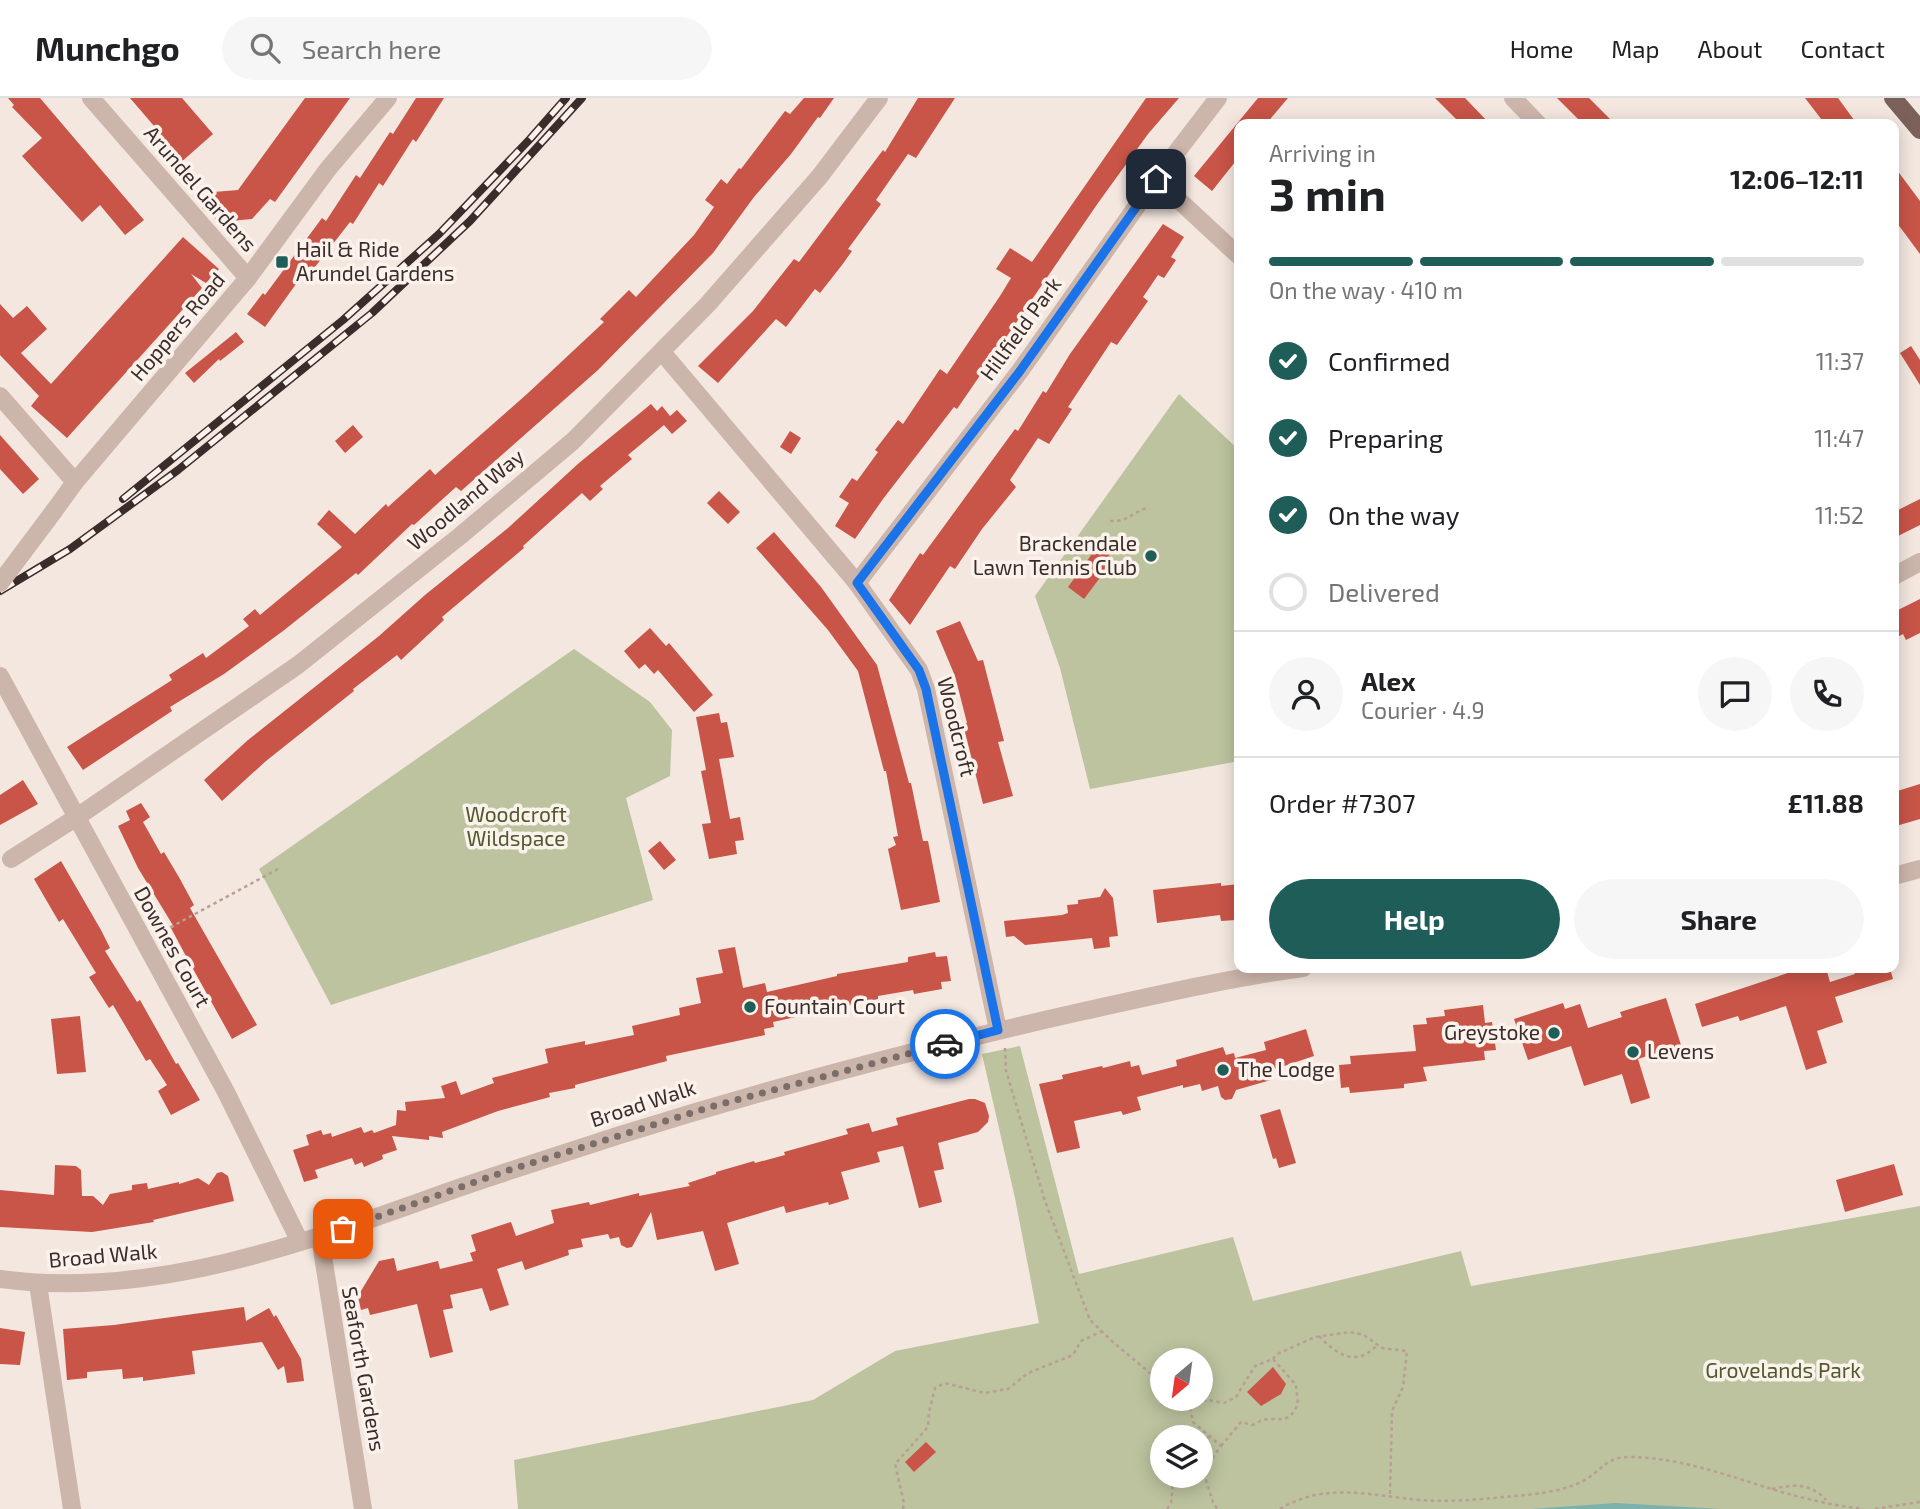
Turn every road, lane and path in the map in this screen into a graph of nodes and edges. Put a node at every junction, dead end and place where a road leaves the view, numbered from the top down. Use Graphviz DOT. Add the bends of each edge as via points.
graph roads {
  1 [pos="91,98"];
  2 [pos="388,98"];
  3 [pos="878,98"];
  4 [pos="1218,98"];
  5 [pos="1513,98"];
  6 [pos="1893,98"];
  7 [pos="1533,119"];
  8 [pos="1920,130"];
  9 [pos="1156,179"];
  10 [pos="1234,251"];
  11 [pos="248,278"];
  12 [pos="662,352"];
  13 [pos="0,396"];
  14 [pos="75,482"];
  15 [pos="1147,510"];
  16 [pos="1110,522"];
  17 [pos="1920,562"];
  18 [pos="1899,573"];
  19 [pos="0,583"];
  20 [pos="857,583"];
  21 [pos="0,676"];
  22 [pos="77,817"];
  23 [pos="10,859"];
  24 [pos="278,869"];
  25 [pos="1920,869"];
  26 [pos="1899,875"];
  27 [pos="143,943"];
  28 [pos="1277,973"];
  29 [pos="1000,1029"];
  30 [pos="320,1237"];
  31 [pos="300,1242"];
  32 [pos="0,1279"];
  33 [pos="38,1284"];
  34 [pos="1103,1331"];
  35 [pos="1319,1336"];
  36 [pos="1377,1345"];
  37 [pos="1273,1359"];
  38 [pos="1150,1373"];
  39 [pos="1213,1401"];
  40 [pos="1213,1439"];
  41 [pos="1221,1446"];
  42 [pos="1173,1488"];
  43 [pos="1772,1489"];
  44 [pos="1390,1495"];
  45 [pos="1828,1502"];
  46 [pos="1920,1502"];
  47 [pos="72,1509"];
  48 [pos="363,1509"];
  49 [pos="903,1509"];
  50 [pos="1167,1509"];
  51 [pos="1217,1509"];
  52 [pos="1280,1509"];
  53 [pos="1863,1509"];
  54 [pos="1875,1509"];
  1 -- 11 [label="street, Arundel Gardens"];
  2 -- 11 [label="street, Hoppers Road" via="328,169"];
  3 -- 12 [label="street, Woodland Way" via="820,176"];
  4 -- 9 [label="street, Hillfield Park"];
  5 -- 7 [label="street"];
  6 -- 8 [label="main road"];
  9 -- 10 [label="street"];
  9 -- 20 [label="street, Hillfield Park" via="1020,371"];
  11 -- 14 [label="street, Hoppers Road"];
  12 -- 20 [label="street, Woodcroft"];
  12 -- 22 [label="street, Woodland Way" via="573,441 460,536 319,648"];
  13 -- 14 [label="street"];
  14 -- 19 [label="street, Hoppers Road, bridge"];
  15 -- 16 [label="path" via="1124,522"];
  17 -- 18 [label="street"];
  20 -- 29 [label="street, Woodcroft" via="919,670 926,689"];
  21 -- 22 [label="street, Downes Court"];
  22 -- 23 [label="street, Woodland Way"];
  22 -- 27 [label="street, Downes Court"];
  24 -- 27 [label="path"];
  25 -- 26 [label="street"];
  27 -- 31 [label="street, Downes Court" via="226,1092"];
  28 -- 29 [label="street, Broad Walk"];
  29 -- 30 [label="street, Broad Walk" via="714,1106 509,1170"];
  29 -- 34 [label="path" via="1006,1071 1045,1200 1090,1320"];
  30 -- 31 [label="street, Broad Walk"];
  30 -- 48 [label="street, Seaforth Gardens"];
  31 -- 33 [label="street, Broad Walk" via="154,1275"];
  32 -- 33 [label="street, Broad Walk"];
  33 -- 47 [label="street"];
  34 -- 38 [label="path"];
  34 -- 49 [label="path" via="1081,1341 1073,1355 1028,1373 1008,1389 984,1393 945,1383 935,1388 928,1427 895,1464"];
  35 -- 36 [label="path" via="1357,1332"];
  35 -- 36 [label="path" via="1348,1357 1368,1353"];
  35 -- 37 [label="path"];
  36 -- 44 [label="path" via="1408,1353 1403,1387 1392,1411"];
  37 -- 39 [label="path" via="1255,1366 1236,1397"];
  37 -- 41 [label="path" via="1297,1389 1294,1411 1281,1420 1262,1420 1252,1426 1241,1422"];
  40 -- 41 [label="path"];
  41 -- 51 [label="path" via="1203,1471"];
  42 -- 50 [label="path"];
  43 -- 44 [label="path" via="1703,1468 1628,1456 1609,1460 1583,1481 1531,1494 1450,1501"];
  43 -- 45 [label="path"];
  43 -- 45 [label="path" via="1808,1486"];
  44 -- 52 [label="path" via="1309,1495"];
  45 -- 53 [label="path"];
  46 -- 54 [label="path"];
}
